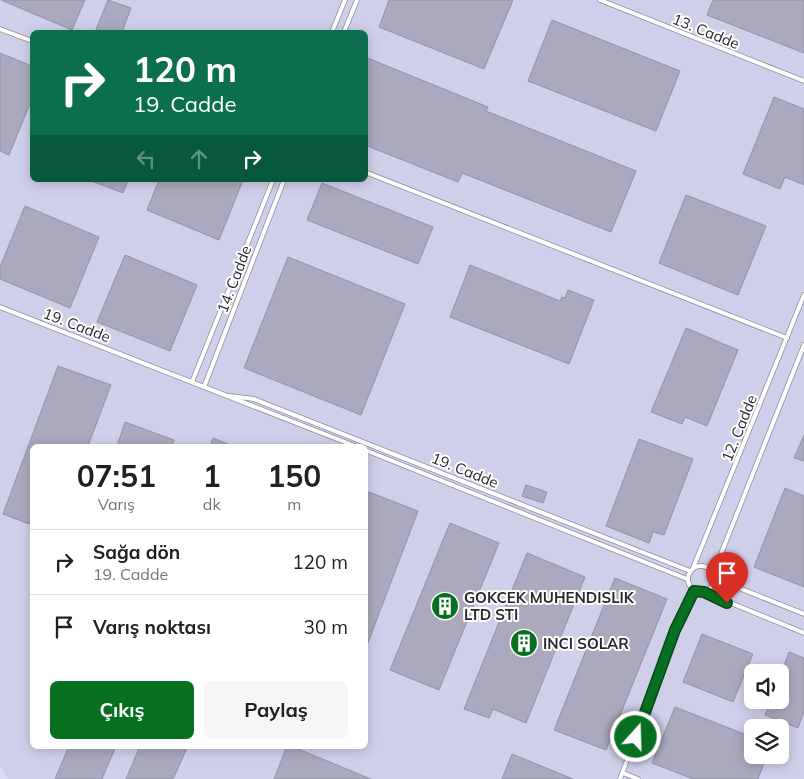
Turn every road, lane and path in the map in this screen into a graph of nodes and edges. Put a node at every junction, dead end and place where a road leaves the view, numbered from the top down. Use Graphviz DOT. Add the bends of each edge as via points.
graph roads {
  1 [pos="345,0"];
  2 [pos="358,0"];
  3 [pos="600,0"];
  4 [pos="0,29"];
  5 [pos="333,30"];
  6 [pos="345,30"];
  7 [pos="30,40"];
  8 [pos="804,81"];
  9 [pos="368,173"];
  10 [pos="272,182"];
  11 [pos="283,182"];
  12 [pos="804,295"];
  13 [pos="0,306"];
  14 [pos="787,338"];
  15 [pos="804,345"];
  16 [pos="192,382"];
  17 [pos="204,387"];
  18 [pos="230,396"];
  19 [pos="350,444"];
  20 [pos="368,451"];
  21 [pos="692,570"];
  22 [pos="713,576"];
  23 [pos="687,579"];
  24 [pos="694,591"];
  25 [pos="704,592"];
  26 [pos="804,614"];
  27 [pos="804,634"];
  28 [pos="623,773"];
  29 [pos="620,779"];
  30 [pos="638,779"];
  1 -- 5 [label="lane"];
  2 -- 6 [label="lane"];
  3 -- 8 [label="lane, 13. Cadde"];
  4 -- 7 [label="lane"];
  9 -- 14 [label="lane"];
  10 -- 16 [label="lane"];
  11 -- 17 [label="lane, 14. Cadde"];
  12 -- 14 [label="lane, 12. Cadde"];
  13 -- 16 [label="lane, 19. Cadde"];
  14 -- 21 [label="lane, 12. Cadde"];
  15 -- 22 [label="lane, 12. Cadde"];
  16 -- 17 [label="lane, 19. Cadde"];
  17 -- 18 [label="lane, 19. Cadde"];
  18 -- 19 [label="lane, 19. Cadde"];
  18 -- 21 [label="lane, 19. Cadde" via="254,399"];
  20 -- 23 [label="lane, 19. Cadde"];
  21 -- 22 [label="lane" via="704,567"];
  21 -- 23 [label="lane"];
  22 -- 25 [label="lane" via="712,585"];
  22 -- 26 [label="lane"];
  23 -- 24 [label="lane"];
  24 -- 25 [label="lane"];
  24 -- 28 [label="lane" via="675,630"];
  25 -- 27 [label="lane"];
  28 -- 29 [label="lane"];
  28 -- 30 [label="lane"];
}
